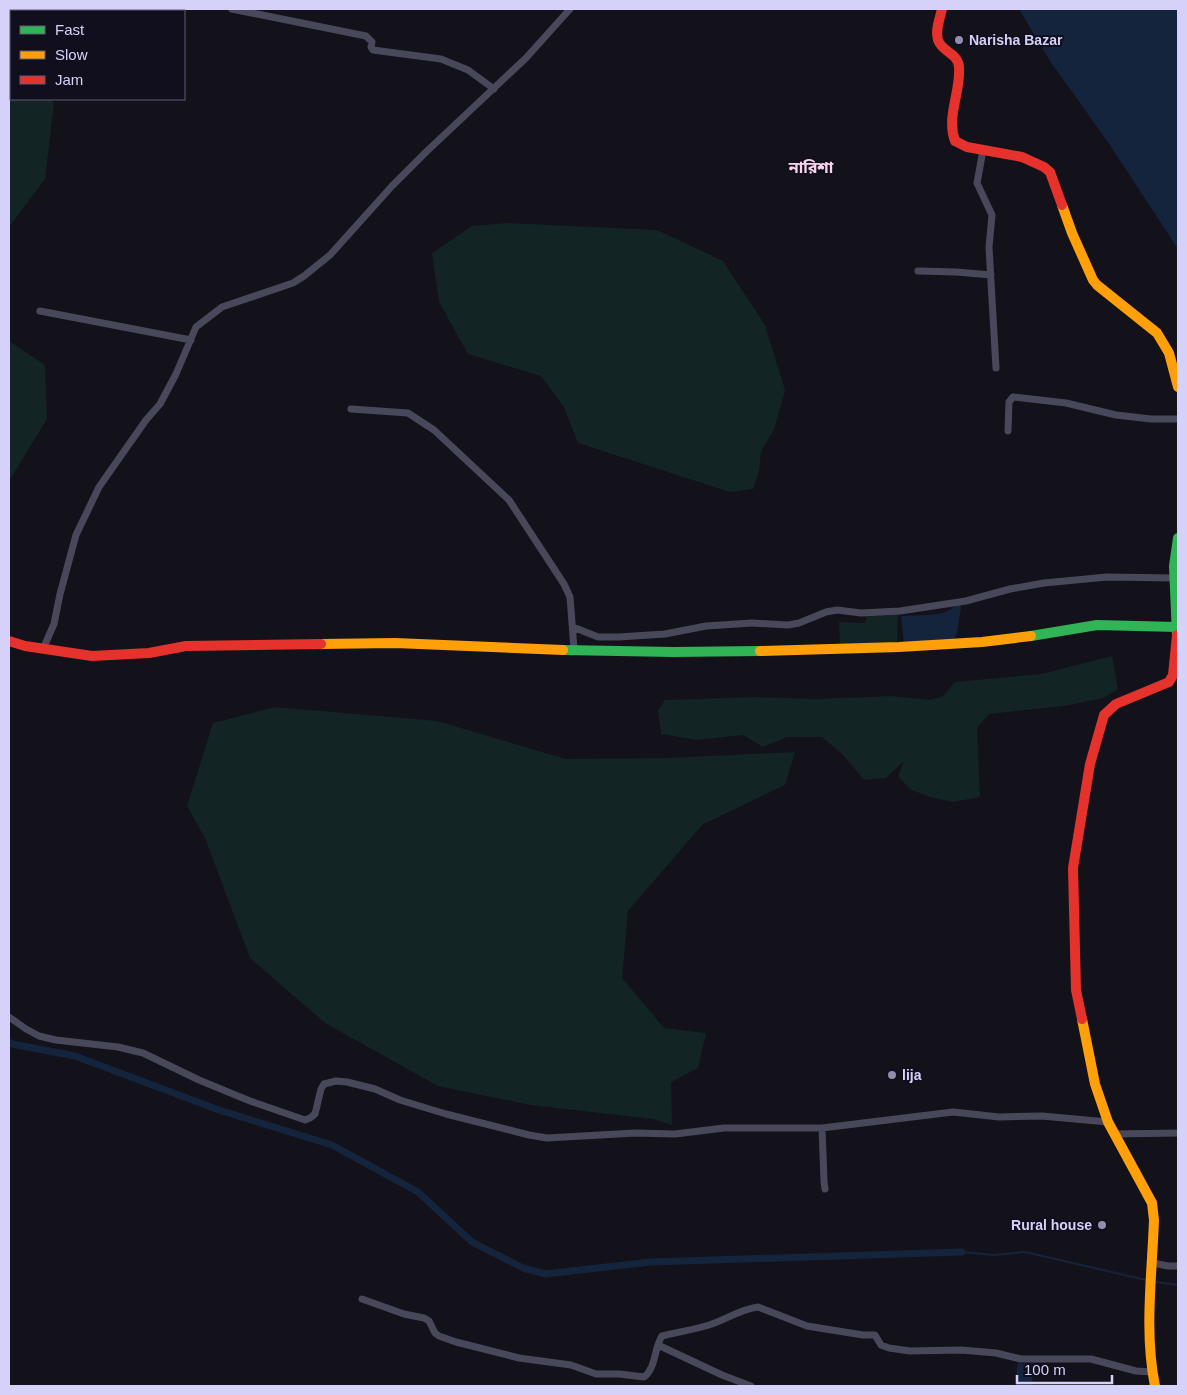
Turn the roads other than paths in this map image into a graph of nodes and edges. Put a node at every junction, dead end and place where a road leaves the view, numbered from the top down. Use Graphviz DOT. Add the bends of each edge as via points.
graph roads {
  1 [pos="232,9"];
  2 [pos="570,9"];
  3 [pos="942,9"];
  4 [pos="494,89"];
  5 [pos="983,150"];
  6 [pos="918,271"];
  7 [pos="991,275"];
  8 [pos="40,311"];
  9 [pos="191,340"];
  10 [pos="996,368"];
  11 [pos="1178,386"];
  12 [pos="352,408"];
  13 [pos="1178,420"];
  14 [pos="1008,431"];
  15 [pos="1178,538"];
  16 [pos="1174,578"];
  17 [pos="573,627"];
  18 [pos="1177,627"];
  19 [pos="9,641"];
  20 [pos="43,649"];
  21 [pos="574,649"];
  22 [pos="9,1017"];
  23 [pos="1108,1122"];
  24 [pos="822,1128"];
  25 [pos="1178,1133"];
  26 [pos="1114,1134"];
  27 [pos="826,1189"];
  28 [pos="1153,1265"];
  29 [pos="1178,1266"];
  30 [pos="362,1299"];
  31 [pos="658,1346"];
  32 [pos="1152,1372"];
  33 [pos="751,1386"];
  34 [pos="1155,1386"];
  1 -- 4 [label="street" via="366,36 372,42 373,50 441,59 468,70"];
  2 -- 4 [label="street"];
  3 -- 5 [label="main road" via="938,40 954,55 959,65 952,137 958,144"];
  4 -- 9 [label="street" via="392,186 330,255 293,283 222,307 196,328"];
  5 -- 7 [label="street" via="978,183 992,215"];
  5 -- 11 [label="main road" via="1020,157 1050,172 1092,280 1157,333 1168,353"];
  6 -- 7 [label="street"];
  7 -- 10 [label="street"];
  8 -- 9 [label="street"];
  9 -- 20 [label="street" via="160,404 99,487 76,535 54,624"];
  12 -- 17 [label="street" via="408,413 434,430 509,500 564,584 570,598"];
  13 -- 14 [label="street" via="1116,415 1066,403 1011,398"];
  15 -- 16 [label="main road"];
  16 -- 17 [label="street" via="1107,577 1044,584 910,610 861,613 837,610 788,625 706,626 665,634 619,637 598,637"];
  16 -- 18 [label="main road"];
  17 -- 21 [label="street"];
  18 -- 21 [label="main road" via="1097,625 997,640 899,647 673,652"];
  18 -- 23 [label="main road" via="1175,665 1169,682 1116,704 1104,715 1090,764 1075,859 1076,990 1095,1084"];
  19 -- 20 [label="main road"];
  20 -- 21 [label="main road" via="92,656 149,653 186,646 395,643"];
  22 -- 24 [label="street" via="39,1036 143,1053 199,1080 305,1120 315,1114 324,1084 336,1081 375,1089 446,1114 547,1138 675,1134 724,1128"];
  23 -- 24 [label="street" via="953,1112"];
  23 -- 26 [label="main road"];
  24 -- 27 [label="street"];
  25 -- 26 [label="street"];
  26 -- 28 [label="main road" via="1152,1203"];
  28 -- 29 [label="street"];
  28 -- 32 [label="main road" via="1150,1299"];
  30 -- 31 [label="street" via="424,1318 439,1336 456,1342 519,1358 571,1365 596,1374 644,1377 652,1366"];
  31 -- 32 [label="street" via="662,1336 687,1332 758,1307 807,1326 876,1335 882,1345 889,1348 987,1352 1021,1359 1091,1359"];
  31 -- 33 [label="street"];
  32 -- 34 [label="main road"];
}
